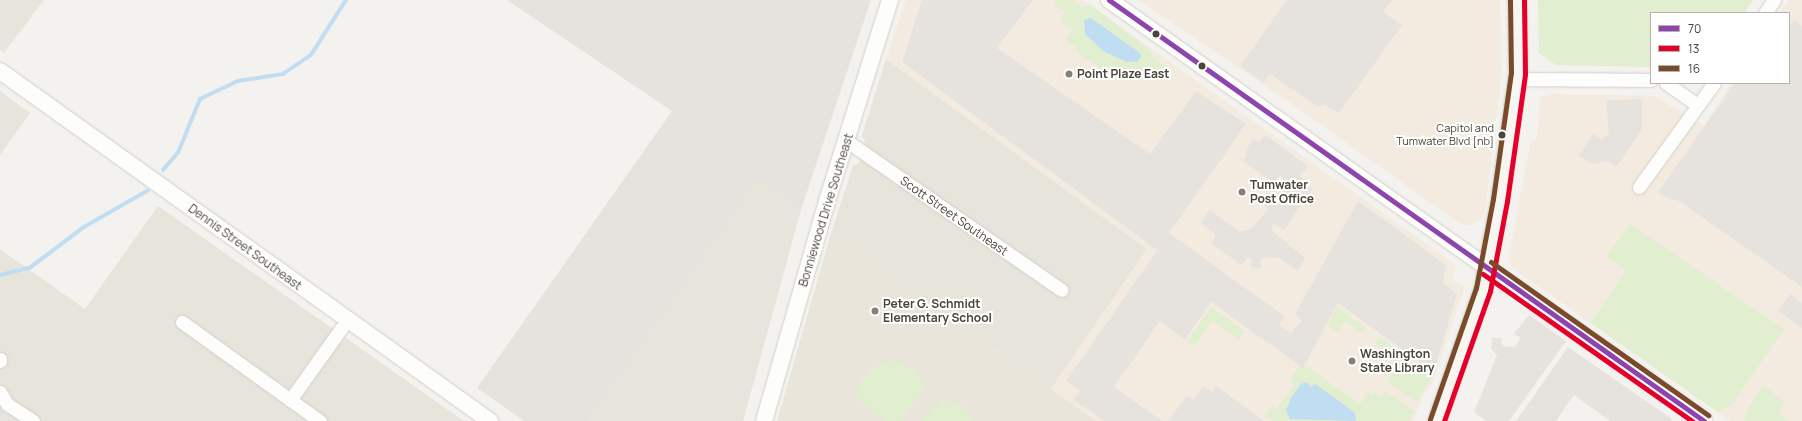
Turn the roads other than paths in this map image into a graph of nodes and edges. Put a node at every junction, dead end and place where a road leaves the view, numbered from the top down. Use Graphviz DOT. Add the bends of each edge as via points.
graph roads {
  1 [pos="890,0"];
  2 [pos="1109,0"];
  3 [pos="1517,0"];
  4 [pos="1774,0"];
  5 [pos="1766,12"];
  6 [pos="0,71"];
  7 [pos="1518,78"];
  8 [pos="1650,80"];
  9 [pos="1667,84"];
  10 [pos="1713,84"];
  11 [pos="1698,105"];
  12 [pos="846,141"];
  13 [pos="1639,187"];
  14 [pos="1487,268"];
  15 [pos="1061,290"];
  16 [pos="347,320"];
  17 [pos="182,322"];
  18 [pos="0,392"];
  19 [pos="290,400"];
  20 [pos="33,421"];
  21 [pos="320,421"];
  22 [pos="490,421"];
  23 [pos="764,421"];
  24 [pos="1437,421"];
  25 [pos="1704,421"];
  1 -- 12 [label="street, Bonniewood Drive Southeast"];
  2 -- 14 [label="street"];
  3 -- 7 [label="main road"];
  4 -- 5 [label="street"];
  6 -- 16 [label="street, Dennis Street Southeast"];
  7 -- 8 [label="street"];
  7 -- 14 [label="main road"];
  9 -- 11 [label="street"];
  10 -- 11 [label="street"];
  11 -- 13 [label="street"];
  12 -- 15 [label="street, Scott Street Southeast"];
  12 -- 23 [label="street, Bonniewood Drive Southeast"];
  14 -- 24 [label="main road" via="1483,290"];
  14 -- 25 [label="street"];
  16 -- 19 [label="street"];
  16 -- 22 [label="street, Dennis Street Southeast"];
  17 -- 19 [label="street"];
  18 -- 20 [label="street" via="7,404"];
  19 -- 21 [label="street"];
}
